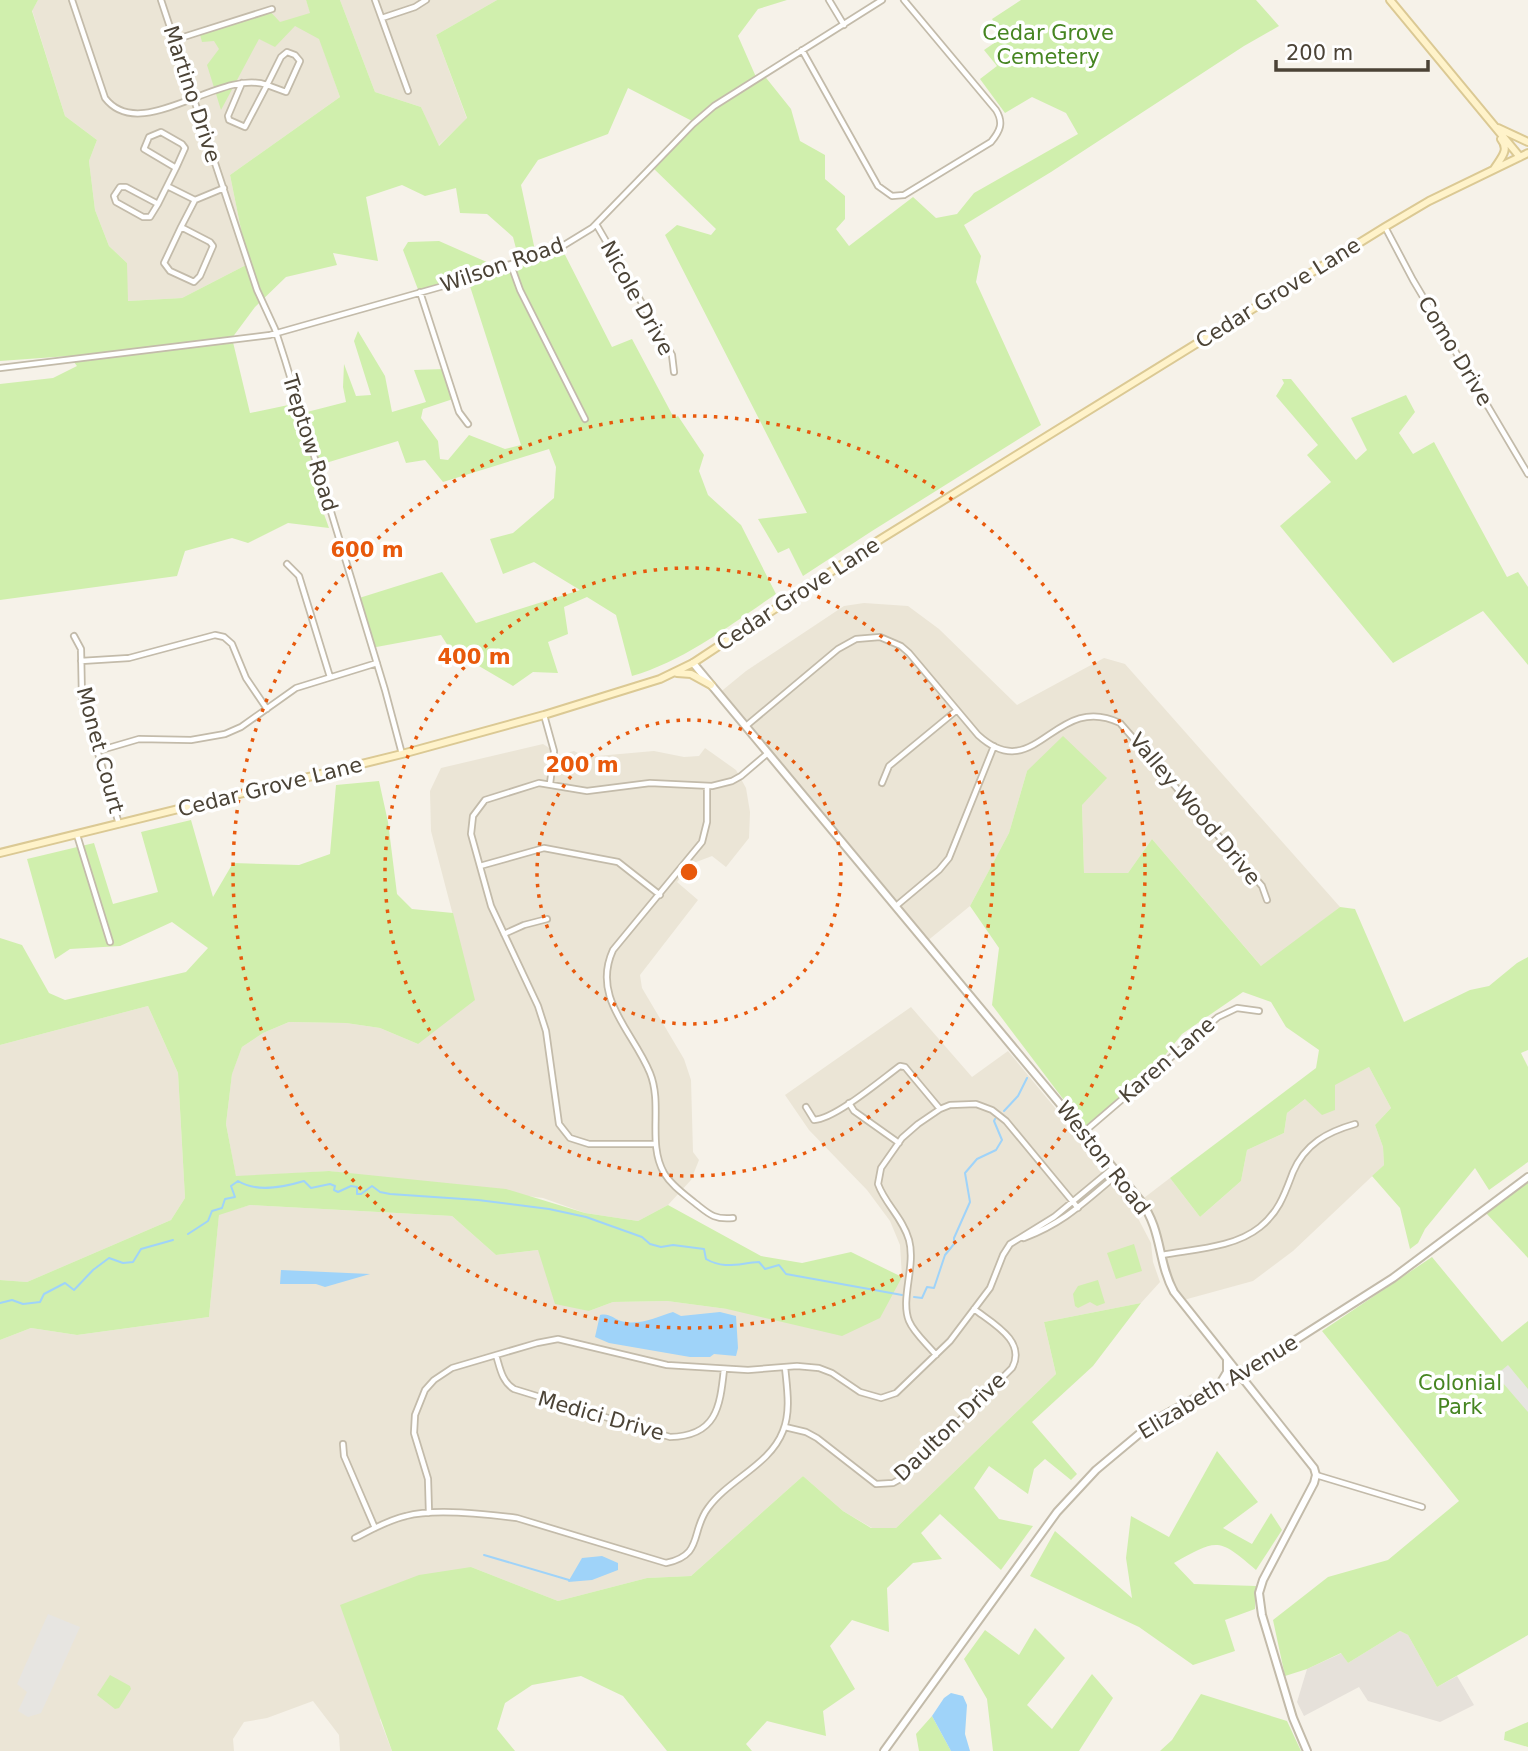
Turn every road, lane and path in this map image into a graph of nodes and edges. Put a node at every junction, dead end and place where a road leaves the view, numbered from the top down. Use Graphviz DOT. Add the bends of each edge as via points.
graph roads {
  1 [pos="72,0"];
  2 [pos="161,0"];
  3 [pos="375,0"];
  4 [pos="426,0"];
  5 [pos="829,0"];
  6 [pos="882,0"];
  7 [pos="904,0"];
  8 [pos="1390,0"];
  9 [pos="272,9"];
  10 [pos="382,18"];
  11 [pos="844,25"];
  12 [pos="174,40"];
  13 [pos="802,50"];
  14 [pos="242,83"];
  15 [pos="267,85"];
  16 [pos="408,91"];
  17 [pos="194,98"];
  18 [pos="1486,115"];
  19 [pos="1495,127"];
  20 [pos="1528,142"];
  21 [pos="1528,153"];
  22 [pos="1520,157"];
  23 [pos="176,168"];
  24 [pos="1494,169"];
  25 [pos="167,186"];
  26 [pos="223,188"];
  27 [pos="195,200"];
  28 [pos="158,204"];
  29 [pos="596,224"];
  30 [pos="181,227"];
  31 [pos="1385,227"];
  32 [pos="511,264"];
  33 [pos="421,292"];
  34 [pos="276,333"];
  35 [pos="0,368"];
  36 [pos="674,372"];
  37 [pos="585,419"];
  38 [pos="468,424"];
  39 [pos="1528,474"];
  40 [pos="287,564"];
  41 [pos="74,636"];
  42 [pos="81,661"];
  43 [pos="377,663"];
  44 [pos="693,663"];
  45 [pos="671,674"];
  46 [pos="330,677"];
  47 [pos="710,685"];
  48 [pos="267,709"];
  49 [pos="957,710"];
  50 [pos="544,715"];
  51 [pos="746,726"];
  52 [pos="994,746"];
  53 [pos="98,751"];
  54 [pos="768,753"];
  55 [pos="402,754"];
  56 [pos="882,783"];
  57 [pos="550,784"];
  58 [pos="707,786"];
  59 [pos="119,824"];
  60 [pos="77,835"];
  61 [pos="0,853"];
  62 [pos="480,866"];
  63 [pos="660,895"];
  64 [pos="1267,900"];
  65 [pos="896,906"];
  66 [pos="547,919"];
  67 [pos="504,934"];
  68 [pos="110,942"];
  69 [pos="1259,1011"];
  70 [pos="849,1103"];
  71 [pos="806,1107"];
  72 [pos="940,1109"];
  73 [pos="1355,1124"];
  74 [pos="1084,1132"];
  75 [pos="899,1143"];
  76 [pos="656,1144"];
  77 [pos="1113,1168"];
  78 [pos="1118,1174"];
  79 [pos="1528,1177"];
  80 [pos="1072,1201"];
  81 [pos="1078,1208"];
  82 [pos="733,1218"];
  83 [pos="1010,1244"];
  84 [pos="1162,1255"];
  85 [pos="974,1309"];
  86 [pos="936,1354"];
  87 [pos="496,1355"];
  88 [pos="1227,1358"];
  89 [pos="785,1367"];
  90 [pos="724,1369"];
  91 [pos="1239,1374"];
  92 [pos="1219,1384"];
  93 [pos="785,1427"];
  94 [pos="343,1444"];
  95 [pos="1316,1475"];
  96 [pos="1422,1507"];
  97 [pos="429,1513"];
  98 [pos="375,1528"];
  99 [pos="355,1538"];
  100 [pos="884,1751"];
  101 [pos="1307,1751"];
  1 -- 17 [label="street" via="111,106 135,115"];
  2 -- 12 [label="street, Martino Drive"];
  3 -- 10 [label="street"];
  4 -- 10 [label="street"];
  5 -- 11 [label="street"];
  6 -- 11 [label="street, Wilson Road"];
  7 -- 13 [label="street" via="1001,121 991,142 904,195 892,196 878,186"];
  8 -- 18 [label="main road"];
  9 -- 12 [label="street"];
  10 -- 16 [label="street"];
  11 -- 13 [label="street, Wilson Road"];
  12 -- 17 [label="street, Martino Drive"];
  13 -- 29 [label="street, Wilson Road" via="693,124"];
  14 -- 15 [label="street"];
  14 -- 15 [label="street" via="228,116 243,127"];
  14 -- 17 [label="street"];
  15 -- 15 [label="street" via="286,92 299,58 284,53"];
  17 -- 26 [label="street, Martino Drive"];
  18 -- 19 [label="main road"];
  18 -- 24 [label="main road" via="1506,145"];
  19 -- 20 [label="main road"];
  19 -- 22 [label="main road"];
  21 -- 22 [label="main road, Cedar Grove Lane"];
  22 -- 24 [label="main road, Cedar Grove Lane"];
  23 -- 23 [label="street" via="185,148 161,132 152,135 144,149"];
  23 -- 25 [label="street"];
  24 -- 31 [label="main road, Cedar Grove Lane"];
  25 -- 27 [label="street"];
  25 -- 28 [label="street"];
  26 -- 27 [label="street"];
  26 -- 34 [label="street, Martino Drive"];
  27 -- 30 [label="street"];
  28 -- 28 [label="street" via="150,217 142,217 116,202 114,196 120,187 126,187"];
  29 -- 32 [label="street, Wilson Road" via="561,247"];
  29 -- 36 [label="street, Nicole Drive" via="672,355"];
  30 -- 30 [label="street" via="164,263 170,271 194,282 213,246"];
  31 -- 39 [label="street, Como Drive"];
  31 -- 44 [label="main road, Cedar Grove Lane" via="876,542"];
  32 -- 33 [label="street, Wilson Road"];
  32 -- 37 [label="street"];
  33 -- 34 [label="street, Wilson Road"];
  33 -- 38 [label="street" via="459,412"];
  34 -- 35 [label="street, Wilson Road"];
  34 -- 43 [label="street, Treptow Road"];
  40 -- 46 [label="street" via="299,576"];
  41 -- 42 [label="street, Monet Court"];
  42 -- 48 [label="street" via="129,657 215,635 224,637"];
  42 -- 53 [label="street, Monet Court" via="81,692"];
  43 -- 46 [label="street"];
  43 -- 55 [label="street, Treptow Road"];
  44 -- 45 [label="main road, Cedar Grove Lane"];
  44 -- 47 [label="street, Weston Road"];
  45 -- 47 [label="main road" via="691,674"];
  45 -- 50 [label="main road, Cedar Grove Lane"];
  46 -- 48 [label="street" via="296,688"];
  47 -- 51 [label="street, Weston Road"];
  48 -- 53 [label="street" via="242,727 216,737 139,739"];
  49 -- 51 [label="street" via="901,646 866,637 838,649"];
  49 -- 52 [label="street"];
  49 -- 56 [label="street" via="889,766"];
  50 -- 55 [label="main road, Cedar Grove Lane"];
  50 -- 57 [label="street" via="554,751"];
  51 -- 54 [label="street, Weston Road"];
  52 -- 64 [label="street, Valley Wood Drive" via="1004,751 1029,748 1086,715 1120,723 1262,886"];
  52 -- 65 [label="street" via="949,858"];
  53 -- 59 [label="street, Monet Court"];
  54 -- 58 [label="street" via="732,781"];
  54 -- 65 [label="street, Weston Road"];
  55 -- 59 [label="main road, Cedar Grove Lane"];
  57 -- 58 [label="street" via="587,791 650,783"];
  57 -- 62 [label="street" via="531,784 485,800 477,808 471,834"];
  58 -- 63 [label="street" via="702,842"];
  59 -- 60 [label="main road, Cedar Grove Lane"];
  60 -- 61 [label="main road, Cedar Grove Lane"];
  60 -- 68 [label="street"];
  62 -- 63 [label="street" via="544,848 618,862"];
  62 -- 67 [label="street"];
  63 -- 76 [label="street" via="613,950 607,964 608,995 650,1072 657,1100"];
  65 -- 74 [label="street, Weston Road"];
  66 -- 67 [label="street"];
  67 -- 76 [label="street" via="546,1031 557,1116 565,1133 589,1144"];
  69 -- 74 [label="street, Karen Lane" via="1237,1008 1217,1017"];
  70 -- 71 [label="street" via="821,1120 814,1120"];
  70 -- 72 [label="street" via="900,1066"];
  70 -- 75 [label="street"];
  72 -- 75 [label="street"];
  72 -- 80 [label="street" via="976,1104 999,1114"];
  73 -- 84 [label="street" via="1329,1132 1309,1147 1280,1204 1260,1227 1234,1241"];
  74 -- 77 [label="street, Weston Road"];
  75 -- 86 [label="street" via="881,1168 878,1184 905,1226 909,1241 909,1322"];
  76 -- 82 [label="street" via="662,1170 674,1185 719,1219"];
  77 -- 78 [label="street, Weston Road"];
  77 -- 80 [label="street"];
  78 -- 81 [label="street"];
  78 -- 84 [label="street, Weston Road" via="1149,1214"];
  79 -- 91 [label="street, Elizabeth Avenue" via="1393,1278"];
  80 -- 81 [label="street"];
  80 -- 83 [label="street"];
  81 -- 83 [label="street" via="1058,1224"];
  83 -- 85 [label="street" via="990,1288"];
  84 -- 88 [label="street, Weston Road" via="1174,1292"];
  85 -- 86 [label="street"];
  85 -- 93 [label="street, Daulton Drive" via="1011,1339 1016,1360 902,1478 876,1484 817,1438"];
  86 -- 89 [label="street" via="896,1393 881,1398 860,1392 819,1368"];
  87 -- 90 [label="street" via="558,1339 648,1362"];
  87 -- 90 [label="street, Medici Drive" via="503,1378 514,1389 670,1437 685,1437 712,1420 722,1397"];
  87 -- 97 [label="street" via="452,1368 433,1380 420,1401 414,1433 428,1479"];
  88 -- 91 [label="street, Weston Road"];
  88 -- 92 [label="street" via="1227,1372"];
  89 -- 90 [label="street"];
  89 -- 93 [label="street"];
  91 -- 92 [label="street, Elizabeth Avenue"];
  91 -- 95 [label="street, Weston Road" via="1302,1450"];
  92 -- 100 [label="street, Elizabeth Avenue" via="1157,1419 1076,1490"];
  93 -- 97 [label="street" via="776,1445 707,1509 692,1550 681,1560 666,1563 517,1518"];
  94 -- 98 [label="street"];
  95 -- 96 [label="street"];
  95 -- 101 [label="street" via="1259,1593 1293,1718"];
  97 -- 98 [label="street" via="401,1517"];
  98 -- 99 [label="street"];
}
